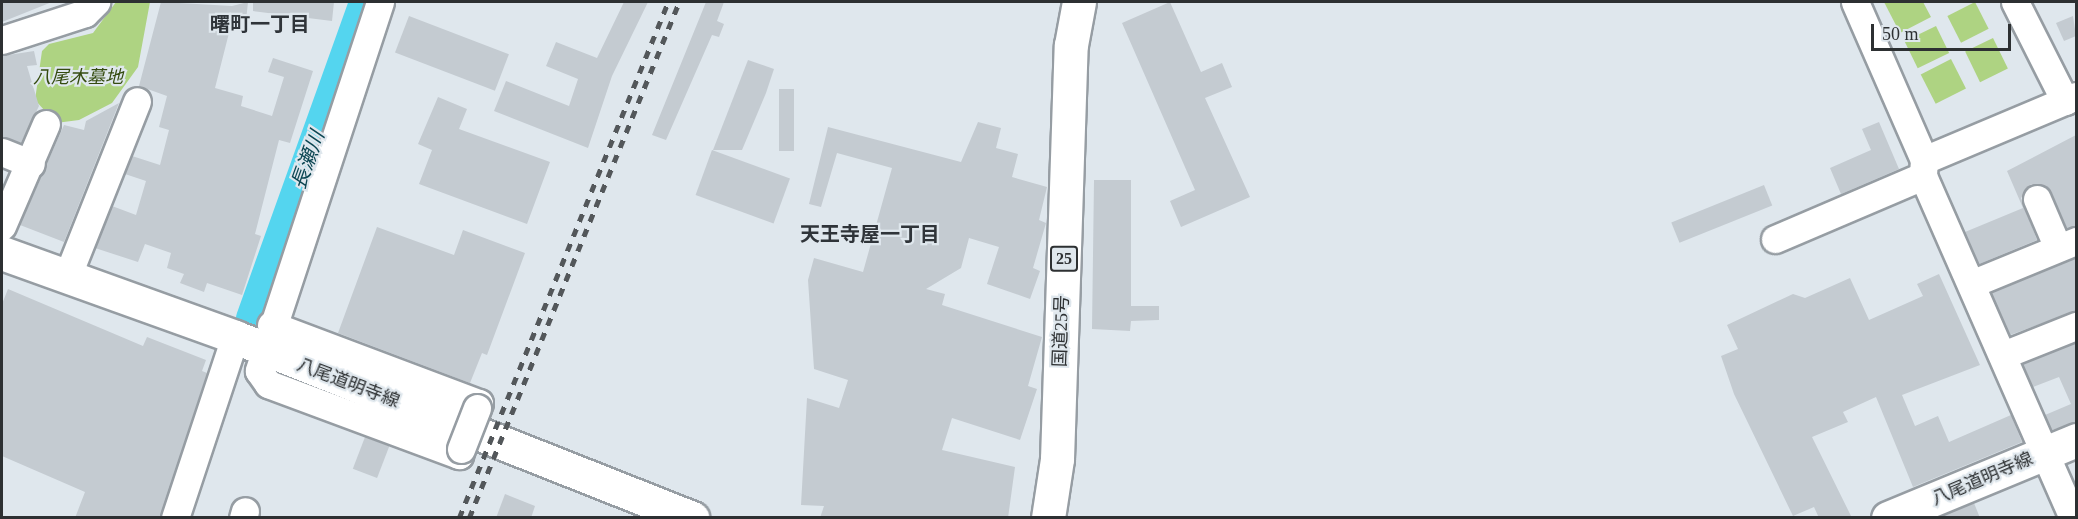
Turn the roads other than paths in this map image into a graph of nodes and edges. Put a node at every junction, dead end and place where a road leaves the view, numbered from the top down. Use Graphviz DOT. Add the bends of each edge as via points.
graph roads {
  1 [pos="96,2"];
  2 [pos="380,2"];
  3 [pos="1079,2"];
  4 [pos="1855,2"];
  5 [pos="2016,2"];
  6 [pos="69,9"];
  7 [pos="2,40"];
  8 [pos="2071,99"];
  9 [pos="136,101"];
  10 [pos="46,124"];
  11 [pos="2,152"];
  12 [pos="31,164"];
  13 [pos="1923,168"];
  14 [pos="2037,199"];
  15 [pos="2,226"];
  16 [pos="1775,239"];
  17 [pos="2067,244"];
  18 [pos="2,253"];
  19 [pos="67,277"];
  20 [pos="1971,284"];
  21 [pos="2076,326"];
  22 [pos="235,337"];
  23 [pos="268,337"];
  24 [pos="2003,355"];
  25 [pos="2076,440"];
  26 [pos="2046,452"];
  27 [pos="175,518"];
  28 [pos="693,518"];
  29 [pos="1048,518"];
  30 [pos="1888,518"];
  31 [pos="2073,518"];
  1 -- 6 [label="street"];
  2 -- 23 [label="street"];
  3 -- 29 [label="main road, 国道25号 / 25" via="1071,45 1057,459"];
  4 -- 13 [label="street"];
  5 -- 8 [label="street"];
  6 -- 7 [label="street"];
  8 -- 13 [label="street"];
  9 -- 19 [label="street"];
  10 -- 12 [label="street"];
  11 -- 12 [label="street"];
  12 -- 15 [label="street"];
  13 -- 16 [label="street"];
  13 -- 20 [label="street"];
  14 -- 17 [label="street"];
  17 -- 20 [label="street"];
  18 -- 19 [label="main road, 八尾道明寺線"];
  19 -- 22 [label="main road, 八尾道明寺線"];
  20 -- 24 [label="street"];
  21 -- 24 [label="street"];
  22 -- 23 [label="main road, 八尾道明寺線"];
  22 -- 27 [label="street"];
  23 -- 23 [label="street, bridge" via="259,371 268,384 459,455 479,403"];
  23 -- 28 [label="main road, 八尾道明寺線"];
  24 -- 26 [label="street"];
  25 -- 26 [label="main road, 八尾道明寺線"];
  26 -- 30 [label="main road, 八尾道明寺線"];
  26 -- 31 [label="street"];
}
